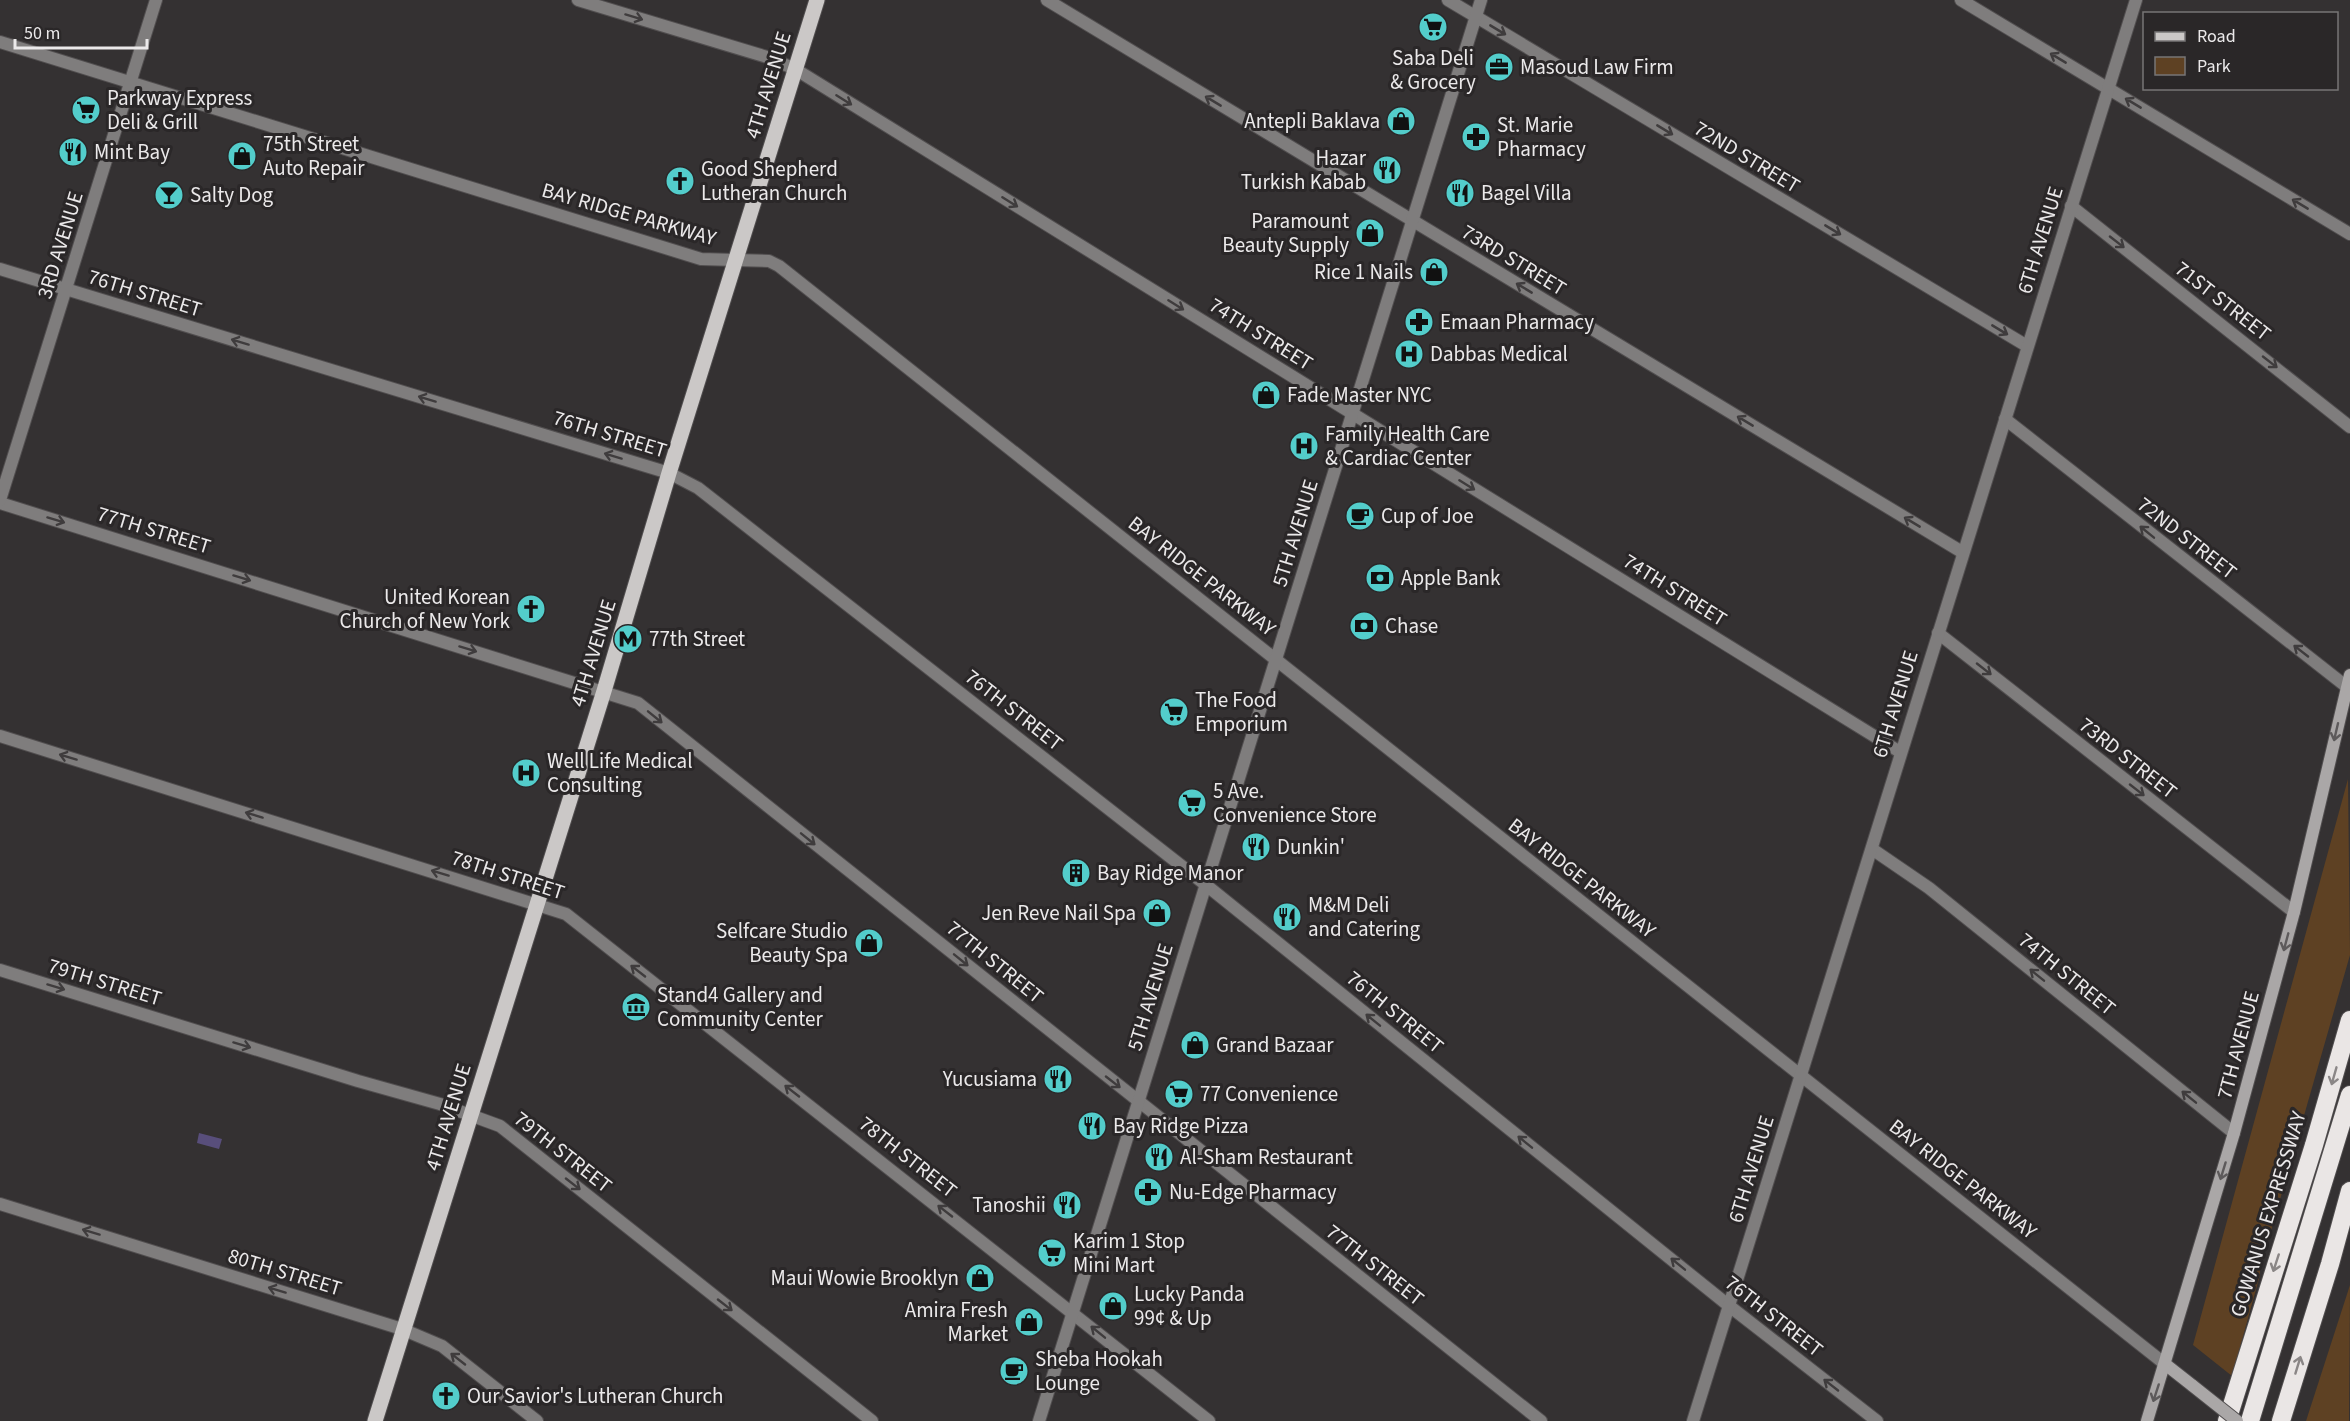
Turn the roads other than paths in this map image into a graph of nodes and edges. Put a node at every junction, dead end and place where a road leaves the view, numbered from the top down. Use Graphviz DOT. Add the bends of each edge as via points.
graph roads {
  1 [pos="156,0"];
  2 [pos="578,0"];
  3 [pos="817,0"];
  4 [pos="1047,0"];
  5 [pos="1448,0"];
  6 [pos="1481,0"];
  7 [pos="1961,0"];
  8 [pos="2136,0"];
  9 [pos="1476,17"];
  10 [pos="0,42"];
  11 [pos="795,69"];
  12 [pos="130,83"];
  13 [pos="2108,88"];
  14 [pos="2071,206"];
  15 [pos="1412,221"];
  16 [pos="2350,234"];
  17 [pos="735,260"];
  18 [pos="0,269"];
  19 [pos="66,290"];
  20 [pos="2027,346"];
  21 [pos="1353,414"];
  22 [pos="2005,419"];
  23 [pos="2350,427"];
  24 [pos="669,473"];
  25 [pos="0,502"];
  26 [pos="1962,552"];
  27 [pos="1938,633"];
  28 [pos="1276,660"];
  29 [pos="2348,681"];
  30 [pos="604,691"];
  31 [pos="0,736"];
  32 [pos="1900,752"];
  33 [pos="1872,849"];
  34 [pos="1206,885"];
  35 [pos="536,904"];
  36 [pos="2294,912"];
  37 [pos="0,970"];
  38 [pos="2350,1020"];
  39 [pos="1801,1075"];
  40 [pos="2350,1095"];
  41 [pos="1138,1101"];
  42 [pos="470,1115"];
  43 [pos="2234,1133"];
  44 [pos="2350,1191"];
  45 [pos="0,1204"];
  46 [pos="2350,1213"];
  47 [pos="2331,1264"];
  48 [pos="1728,1305"];
  49 [pos="1073,1312"];
  50 [pos="402,1329"];
  51 [pos="2165,1364"];
  52 [pos="375,1421"];
  53 [pos="537,1421"];
  54 [pos="872,1421"];
  55 [pos="1039,1421"];
  56 [pos="1209,1421"];
  57 [pos="1541,1421"];
  58 [pos="1693,1421"];
  59 [pos="1877,1421"];
  60 [pos="2147,1421"];
  61 [pos="2227,1421"];
  62 [pos="2237,1421"];
  63 [pos="2250,1421"];
  64 [pos="2281,1421"];
  1 -- 12 [label="street, 3RD AVENUE"];
  2 -- 11 [label="street, 74TH STREET, one-way"];
  3 -- 11 [label="main road, 4TH AVENUE"];
  15 -- 4 [label="street, 73RD STREET, one-way"];
  5 -- 9 [label="street, 72ND STREET"];
  6 -- 9 [label="street, 5TH AVENUE"];
  13 -- 7 [label="street, one-way"];
  8 -- 13 [label="street, 6TH AVENUE"];
  9 -- 15 [label="street, 5TH AVENUE"];
  9 -- 20 [label="street, 72ND STREET, one-way"];
  10 -- 12 [label="street, BAY RIDGE PARKWAY"];
  11 -- 17 [label="main road, 4TH AVENUE"];
  11 -- 21 [label="street, 74TH STREET, one-way"];
  12 -- 17 [label="street, BAY RIDGE PARKWAY" via="701,259"];
  12 -- 19 [label="street, 3RD AVENUE"];
  13 -- 14 [label="street, 6TH AVENUE"];
  16 -- 13 [label="street, one-way"];
  14 -- 20 [label="street, 6TH AVENUE"];
  14 -- 23 [label="street, 71ST STREET, one-way"];
  15 -- 21 [label="street, 5TH AVENUE"];
  26 -- 15 [label="street, 73RD STREET, one-way"];
  17 -- 24 [label="main road, 4TH AVENUE"];
  17 -- 28 [label="street, BAY RIDGE PARKWAY" via="769,261 779,266"];
  18 -- 19 [label="street, 76TH STREET"];
  24 -- 19 [label="street, 76TH STREET, one-way"];
  19 -- 25 [label="street, 3RD AVENUE"];
  20 -- 22 [label="street, 6TH AVENUE"];
  21 -- 28 [label="street, 5TH AVENUE"];
  21 -- 32 [label="street, 74TH STREET, one-way"];
  22 -- 26 [label="street, 6TH AVENUE"];
  29 -- 22 [label="street, 72ND STREET, one-way"];
  24 -- 30 [label="main road, 4TH AVENUE"];
  24 -- 34 [label="street, 76TH STREET" via="698,488"];
  25 -- 30 [label="street, 77TH STREET, one-way"];
  26 -- 27 [label="street, 6TH AVENUE"];
  27 -- 32 [label="street, 6TH AVENUE"];
  27 -- 36 [label="street, 73RD STREET, one-way"];
  28 -- 34 [label="street, 5TH AVENUE"];
  28 -- 39 [label="street, BAY RIDGE PARKWAY"];
  29 -- 36 [label="main road, 7TH AVENUE, one-way"];
  30 -- 35 [label="main road, 4TH AVENUE"];
  30 -- 41 [label="street, 77TH STREET, one-way" via="638,703"];
  35 -- 31 [label="street, 78TH STREET, one-way"];
  32 -- 33 [label="street, 6TH AVENUE"];
  33 -- 39 [label="street, 6TH AVENUE"];
  43 -- 33 [label="street, 74TH STREET, one-way" via="1929,888"];
  34 -- 41 [label="street, 5TH AVENUE"];
  48 -- 34 [label="street, 76TH STREET, one-way"];
  35 -- 42 [label="main road, 4TH AVENUE"];
  49 -- 35 [label="street, 78TH STREET, one-way" via="566,914"];
  36 -- 43 [label="main road, 7TH AVENUE, one-way"];
  37 -- 42 [label="street, 79TH STREET, one-way"];
  38 -- 61 [label="highway, GOWANUS EXPRESSWAY, one-way"];
  39 -- 48 [label="street, 6TH AVENUE"];
  39 -- 51 [label="street, BAY RIDGE PARKWAY"];
  40 -- 63 [label="highway"];
  41 -- 49 [label="street, 5TH AVENUE"];
  41 -- 57 [label="street, 77TH STREET"];
  42 -- 50 [label="main road, 4TH AVENUE"];
  42 -- 54 [label="street, 79TH STREET, one-way" via="500,1126"];
  43 -- 51 [label="main road, 7TH AVENUE, one-way"];
  44 -- 47 [label="highway"];
  50 -- 45 [label="street, 80TH STREET, one-way"];
  46 -- 47 [label="highway"];
  64 -- 47 [label="highway, one-way"];
  48 -- 58 [label="street, 6TH AVENUE"];
  59 -- 48 [label="street, 76TH STREET, one-way"];
  49 -- 55 [label="street, 5TH AVENUE"];
  56 -- 49 [label="street, 78TH STREET, one-way"];
  50 -- 52 [label="main road, 4TH AVENUE"];
  53 -- 50 [label="street, 80TH STREET, one-way" via="442,1346"];
  51 -- 60 [label="main road, 7TH AVENUE, one-way"];
  51 -- 62 [label="main road, BAY RIDGE PARKWAY, bridge"];
}
